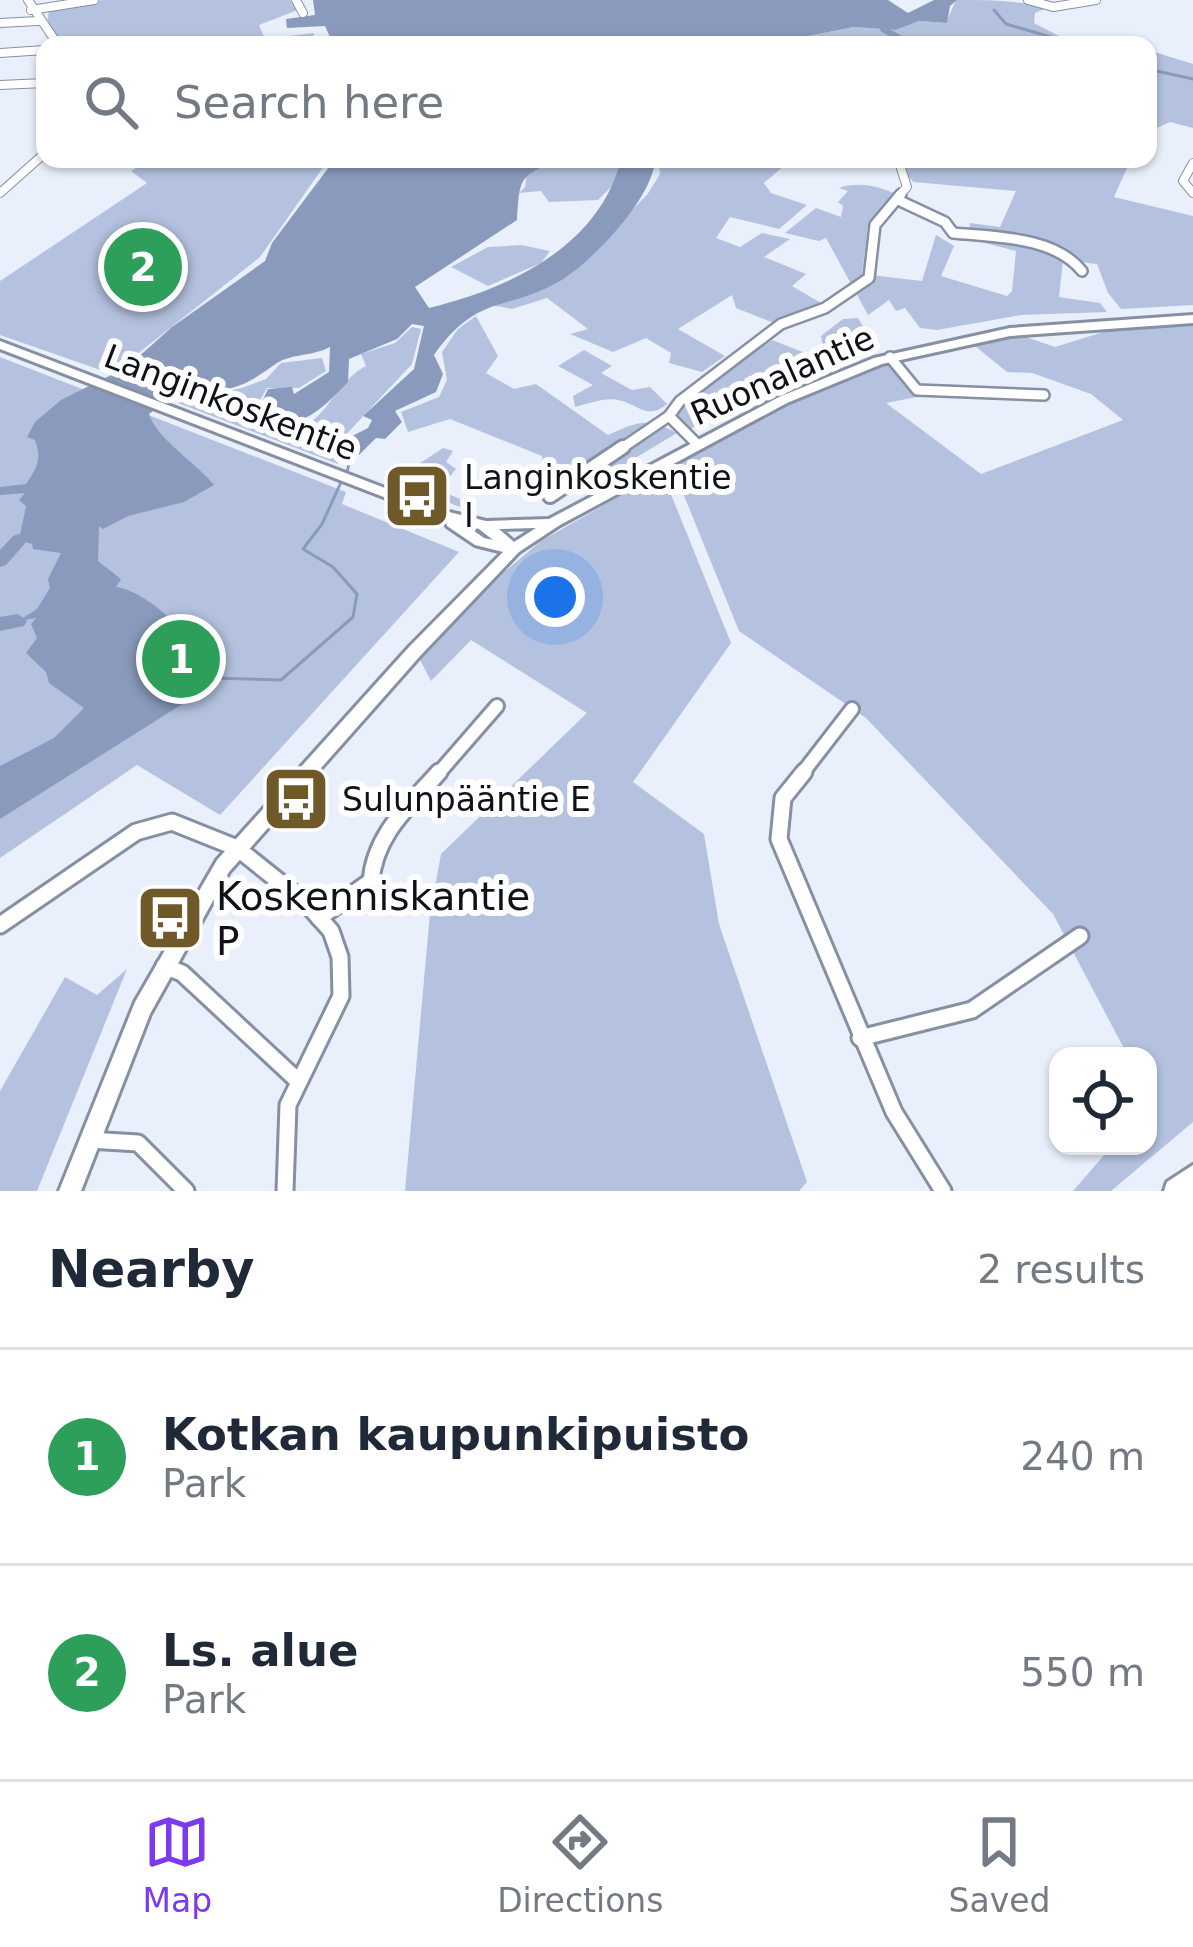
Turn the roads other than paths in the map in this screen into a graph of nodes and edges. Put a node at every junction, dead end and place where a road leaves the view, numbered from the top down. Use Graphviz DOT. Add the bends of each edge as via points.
graph roads {
  1 [pos="28,0"];
  2 [pos="94,0"];
  3 [pos="296,0"];
  4 [pos="1028,0"];
  5 [pos="1096,0"];
  6 [pos="31,10"];
  7 [pos="303,13"];
  8 [pos="38,21"];
  9 [pos="0,22"];
  10 [pos="50,36"];
  11 [pos="36,51"];
  12 [pos="0,53"];
  13 [pos="36,83"];
  14 [pos="0,85"];
  15 [pos="36,160"];
  16 [pos="1193,163"];
  17 [pos="902,168"];
  18 [pos="0,193"];
  19 [pos="1193,193"];
  20 [pos="898,200"];
  21 [pos="1082,271"];
  22 [pos="1193,320"];
  23 [pos="0,345"];
  24 [pos="890,357"];
  25 [pos="1044,395"];
  26 [pos="668,416"];
  27 [pos="698,445"];
  28 [pos="580,508"];
  29 [pos="440,515"];
  30 [pos="555,522"];
  31 [pos="484,525"];
  32 [pos="467,533"];
  33 [pos="514,549"];
  34 [pos="475,586"];
  35 [pos="497,706"];
  36 [pos="852,710"];
  37 [pos="237,848"];
  38 [pos="319,918"];
  39 [pos="0,925"];
  40 [pos="1080,936"];
  41 [pos="164,966"];
  42 [pos="860,1038"];
  43 [pos="298,1081"];
  44 [pos="89,1140"];
  45 [pos="1193,1177"];
  46 [pos="70,1191"];
  47 [pos="186,1191"];
  48 [pos="285,1191"];
  49 [pos="943,1191"];
  50 [pos="1176,1191"];
  1 -- 6 [label="street"];
  2 -- 6 [label="street"];
  3 -- 7 [label="street"];
  4 -- 5 [label="street" via="1053,7"];
  6 -- 8 [label="street"];
  8 -- 9 [label="street"];
  8 -- 10 [label="street"];
  11 -- 12 [label="street"];
  13 -- 14 [label="street"];
  15 -- 18 [label="street"];
  16 -- 19 [label="street" via="1183,182"];
  17 -- 20 [label="street" via="907,182"];
  20 -- 21 [label="street" via="953,233 1010,237 1070,258"];
  20 -- 26 [label="street" via="875,225 863,284 782,324"];
  22 -- 24 [label="street, Ruonalantie" via="1010,332"];
  23 -- 29 [label="street, Langinkoskentie"];
  24 -- 25 [label="street" via="917,390"];
  24 -- 27 [label="street, Ruonalantie"];
  26 -- 27 [label="street"];
  26 -- 28 [label="street" via="555,494"];
  27 -- 28 [label="street, Ruonalantie"];
  28 -- 30 [label="street, Ruonalantie"];
  29 -- 31 [label="street, Langinkoskentie"];
  29 -- 32 [label="street, Langinkoskentie"];
  30 -- 31 [label="street, Ruonalantie"];
  30 -- 33 [label="street, Ruonalantie"];
  31 -- 33 [label="street, Langinkoskentie"];
  32 -- 33 [label="street, Langinkoskentie"];
  32 -- 34 [label="street" via="479,553"];
  33 -- 34 [label="street, Ruonalantie"];
  34 -- 37 [label="street, Ruonalantie"];
  35 -- 38 [label="street" via="382,837 371,880"];
  36 -- 42 [label="street" via="778,813 779,839"];
  37 -- 38 [label="street"];
  37 -- 39 [label="street" via="160,824 136,832"];
  37 -- 41 [label="street, Ruonalantie"];
  38 -- 43 [label="street" via="340,957 341,996"];
  40 -- 42 [label="street" via="972,1010"];
  41 -- 43 [label="street" via="182,973"];
  41 -- 44 [label="street, Ruonalantie"];
  42 -- 49 [label="street"];
  43 -- 48 [label="street" via="288,1105"];
  44 -- 46 [label="street, Ruonalantie"];
  44 -- 47 [label="street" via="138,1143"];
  45 -- 50 [label="main road"];
}
